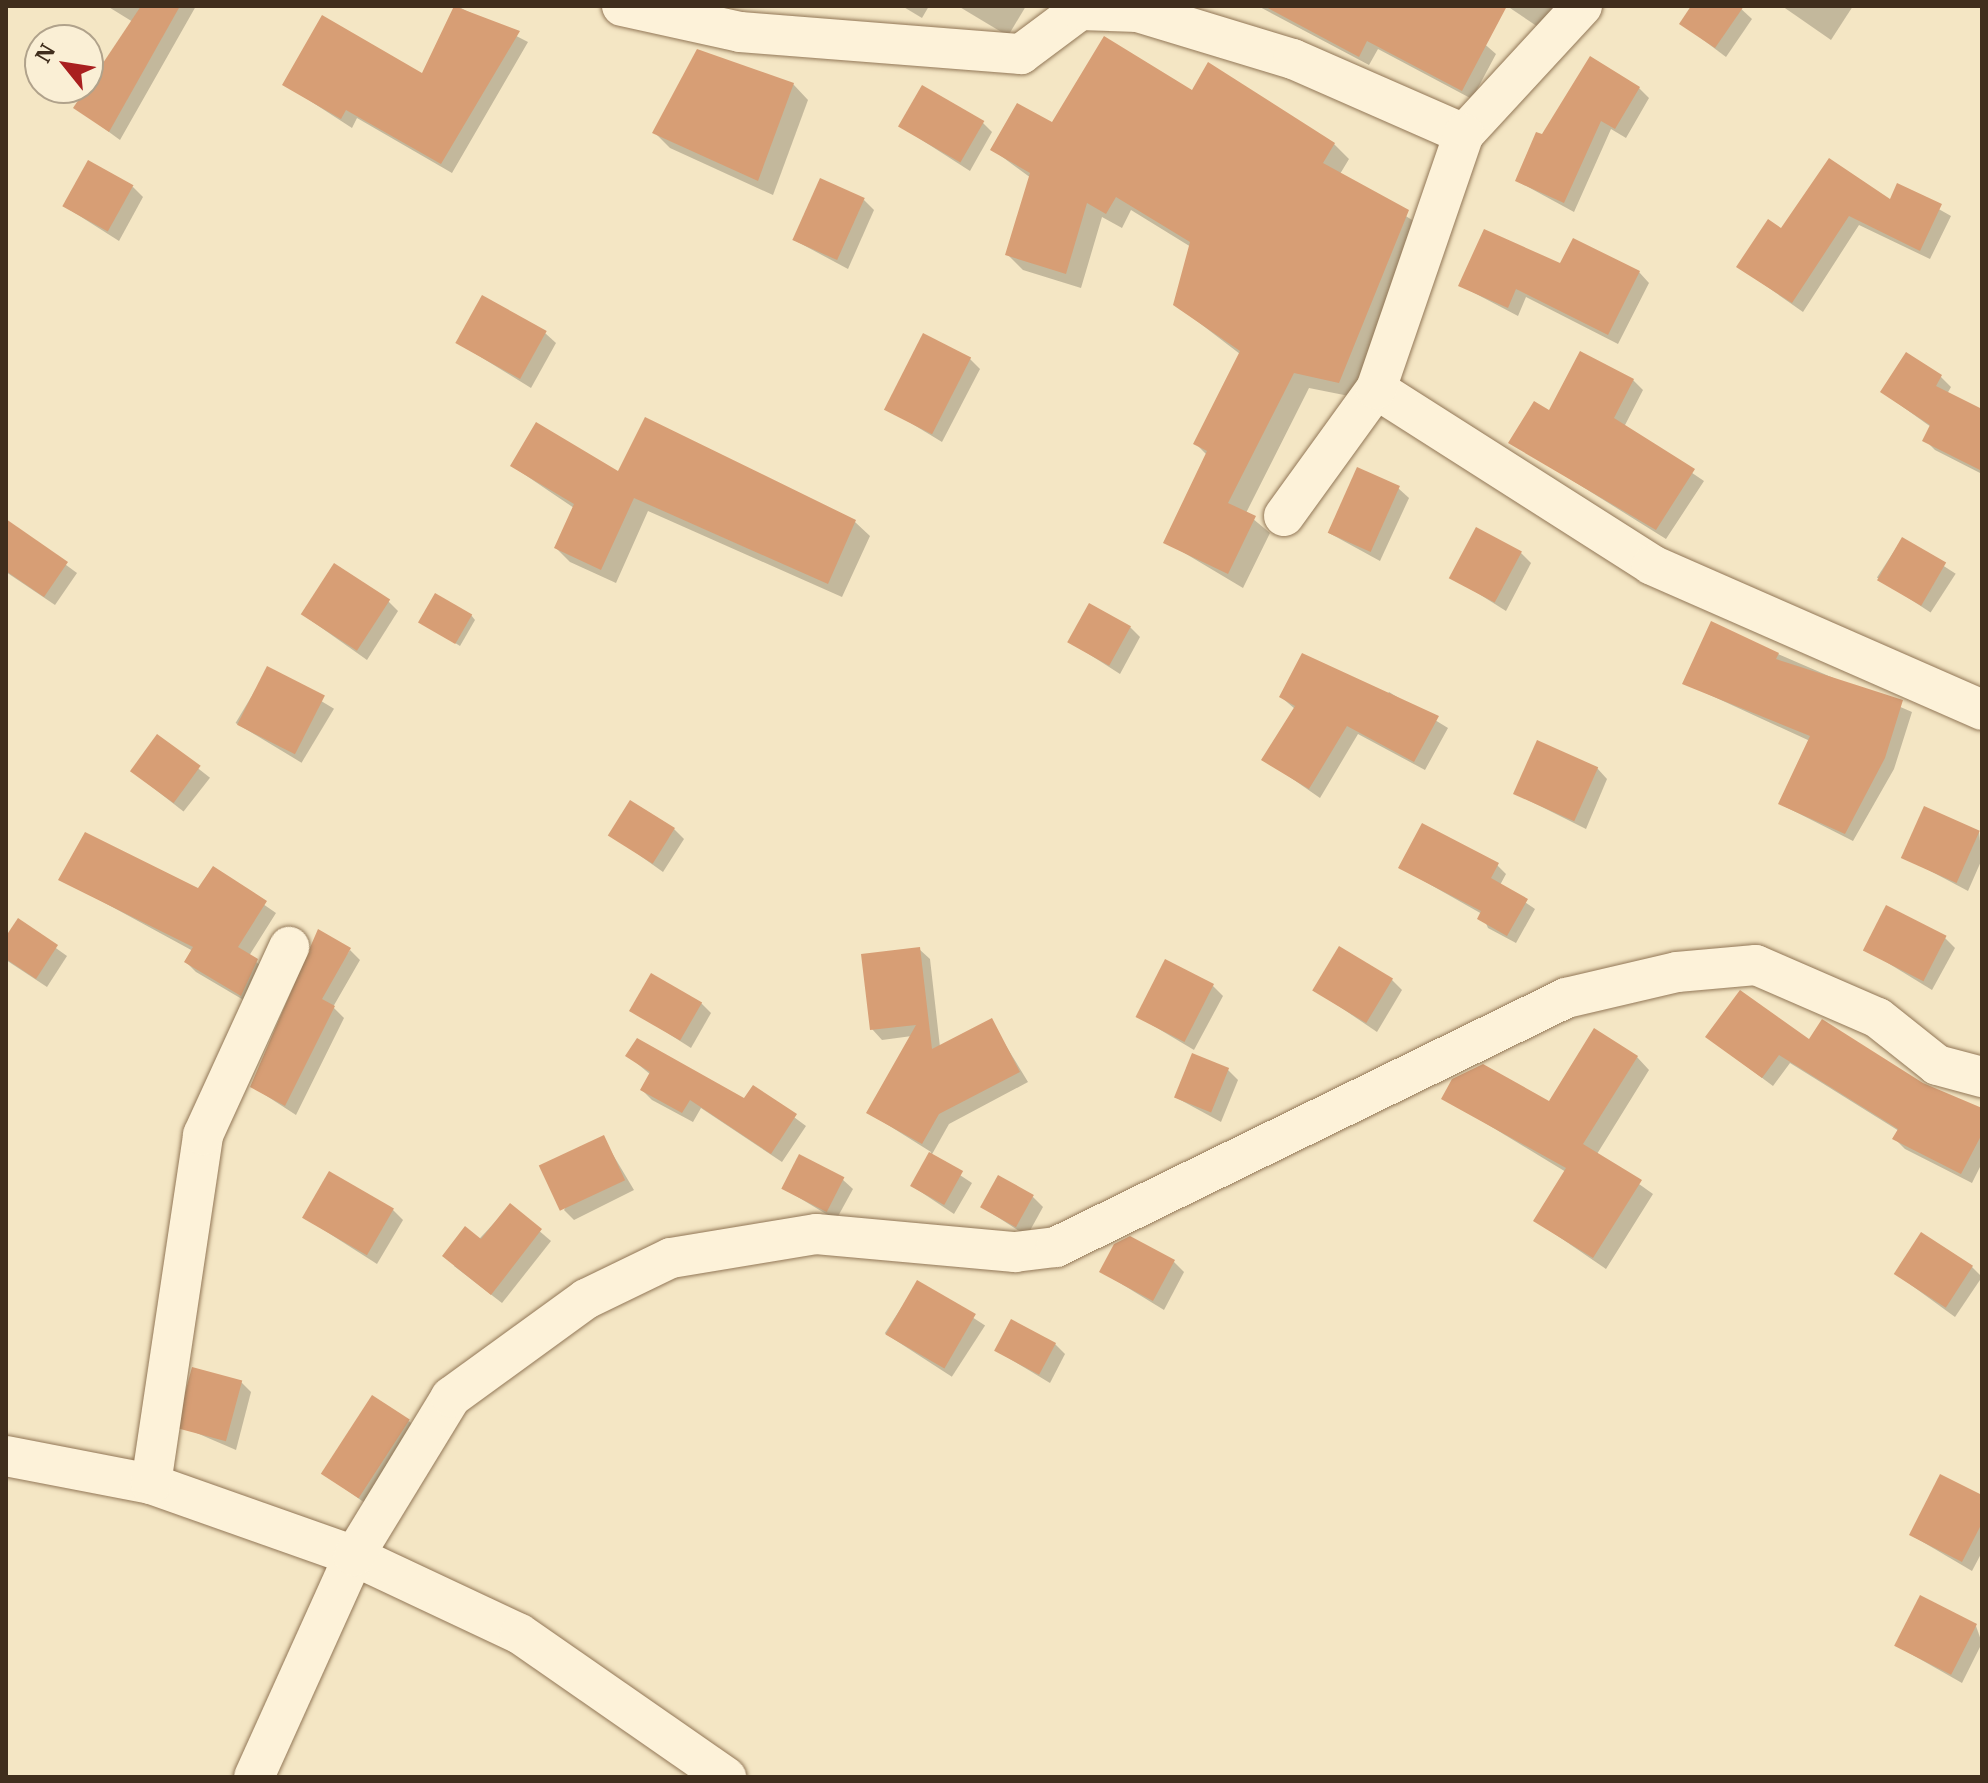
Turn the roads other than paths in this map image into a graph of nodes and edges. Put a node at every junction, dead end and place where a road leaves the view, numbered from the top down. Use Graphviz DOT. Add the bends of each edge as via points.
graph roads {
  1 [pos="622,6"];
  2 [pos="1582,6"];
  3 [pos="1464,134"];
  4 [pos="1376,389"];
  5 [pos="1284,516"];
  6 [pos="1982,710"];
  7 [pos="289,947"];
  8 [pos="1982,1077"];
  9 [pos="6,1456"];
  10 [pos="151,1484"];
  11 [pos="354,1556"];
  12 [pos="254,1777"];
  13 [pos="726,1777"];
  1 -- 3 [label="street" via="740,32 1021,54 1080,10 1138,12 1293,59"];
  2 -- 3 [label="street"];
  3 -- 4 [label="street"];
  4 -- 5 [label="street"];
  4 -- 6 [label="street" via="1652,565"];
  7 -- 10 [label="street" via="203,1135"];
  8 -- 11 [label="street" via="1937,1065 1878,1018 1756,965 1677,972 1566,998 1056,1247 1015,1252 816,1234 671,1258 586,1299 451,1397"];
  9 -- 10 [label="street"];
  10 -- 11 [label="street"];
  11 -- 12 [label="street"];
  11 -- 13 [label="street" via="520,1634"];
}
